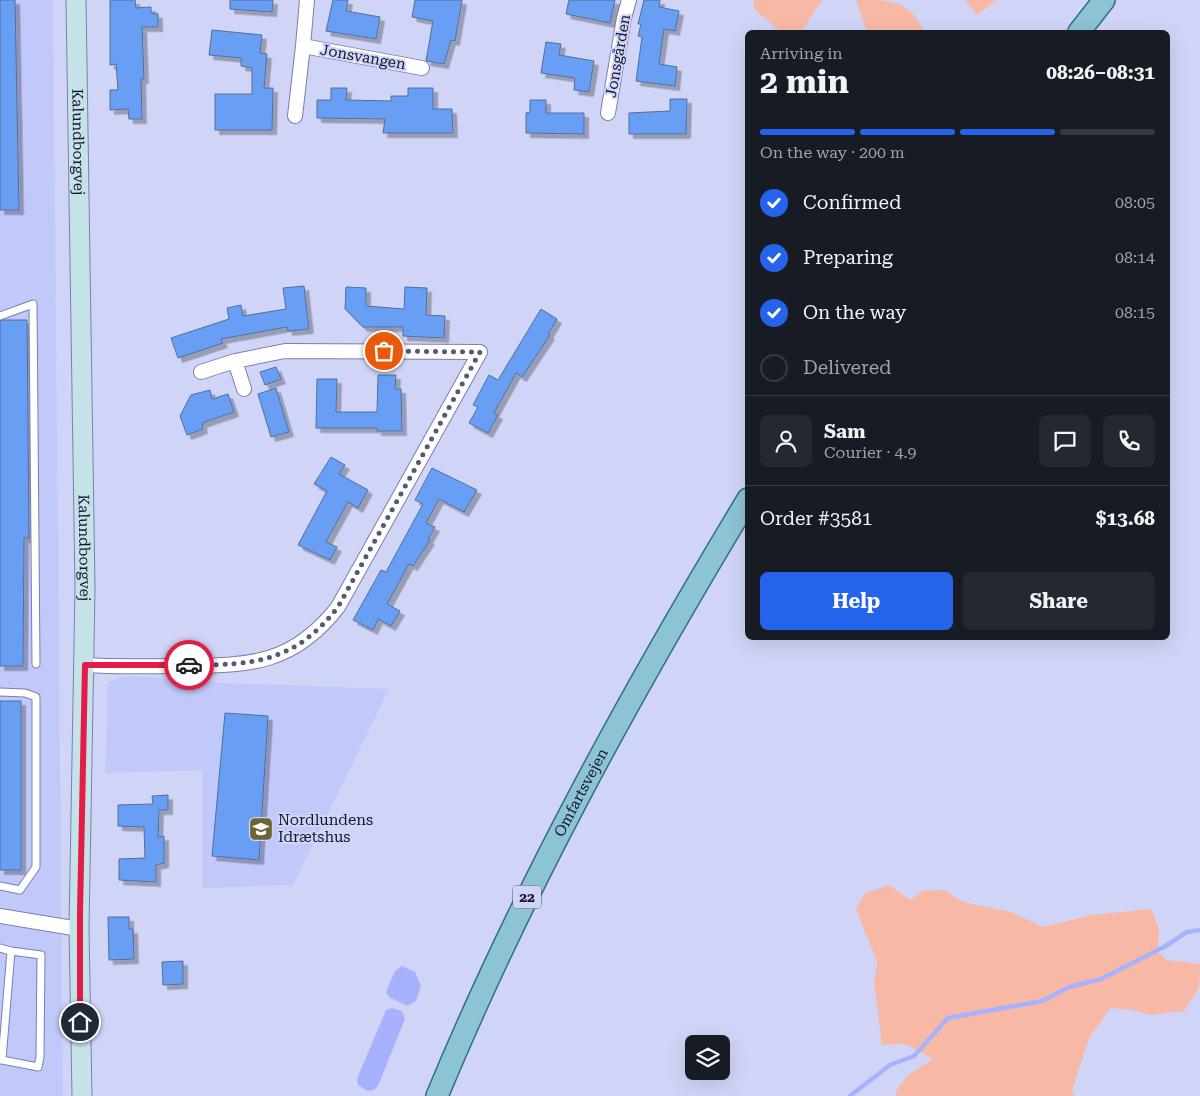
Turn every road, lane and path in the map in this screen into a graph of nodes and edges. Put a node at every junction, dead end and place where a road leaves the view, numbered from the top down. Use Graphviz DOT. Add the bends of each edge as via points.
graph roads {
  1 [pos="76,0"];
  2 [pos="307,0"];
  3 [pos="630,0"];
  4 [pos="1104,0"];
  5 [pos="1081,30"];
  6 [pos="303,46"];
  7 [pos="422,68"];
  8 [pos="608,113"];
  9 [pos="295,116"];
  10 [pos="0,316"];
  11 [pos="235,361"];
  12 [pos="201,372"];
  13 [pos="244,389"];
  14 [pos="745,504"];
  15 [pos="36,664"];
  16 [pos="85,665"];
  17 [pos="0,692"];
  18 [pos="0,886"];
  19 [pos="0,916"];
  20 [pos="79,929"];
  21 [pos="0,948"];
  22 [pos="11,951"];
  23 [pos="1,1060"];
  24 [pos="82,1096"];
  25 [pos="437,1096"];
  1 -- 16 [label="street, Kalundborgvej"];
  2 -- 6 [label="street, Jonsvangen"];
  3 -- 8 [label="street, Jonsgården"];
  4 -- 5 [label="main road"];
  6 -- 7 [label="street, Jonsvangen"];
  6 -- 9 [label="street, Jonsvangen"];
  10 -- 15 [label="lane" via="33,304"];
  11 -- 12 [label="street"];
  11 -- 13 [label="street"];
  11 -- 16 [label="street" via="286,350 480,352 338,607 302,644 262,661 226,665"];
  14 -- 25 [label="main road, Omfartsvejen / 22" via="634,695 534,880"];
  16 -- 20 [label="street, Kalundborgvej"];
  17 -- 18 [label="lane" via="25,693 36,698 36,868 20,890"];
  19 -- 20 [label="street"];
  20 -- 24 [label="street, Kalundborgvej"];
  21 -- 22 [label="lane"];
  22 -- 23 [label="lane"];
  22 -- 23 [label="lane" via="41,955 40,1057 38,1067"];
}
